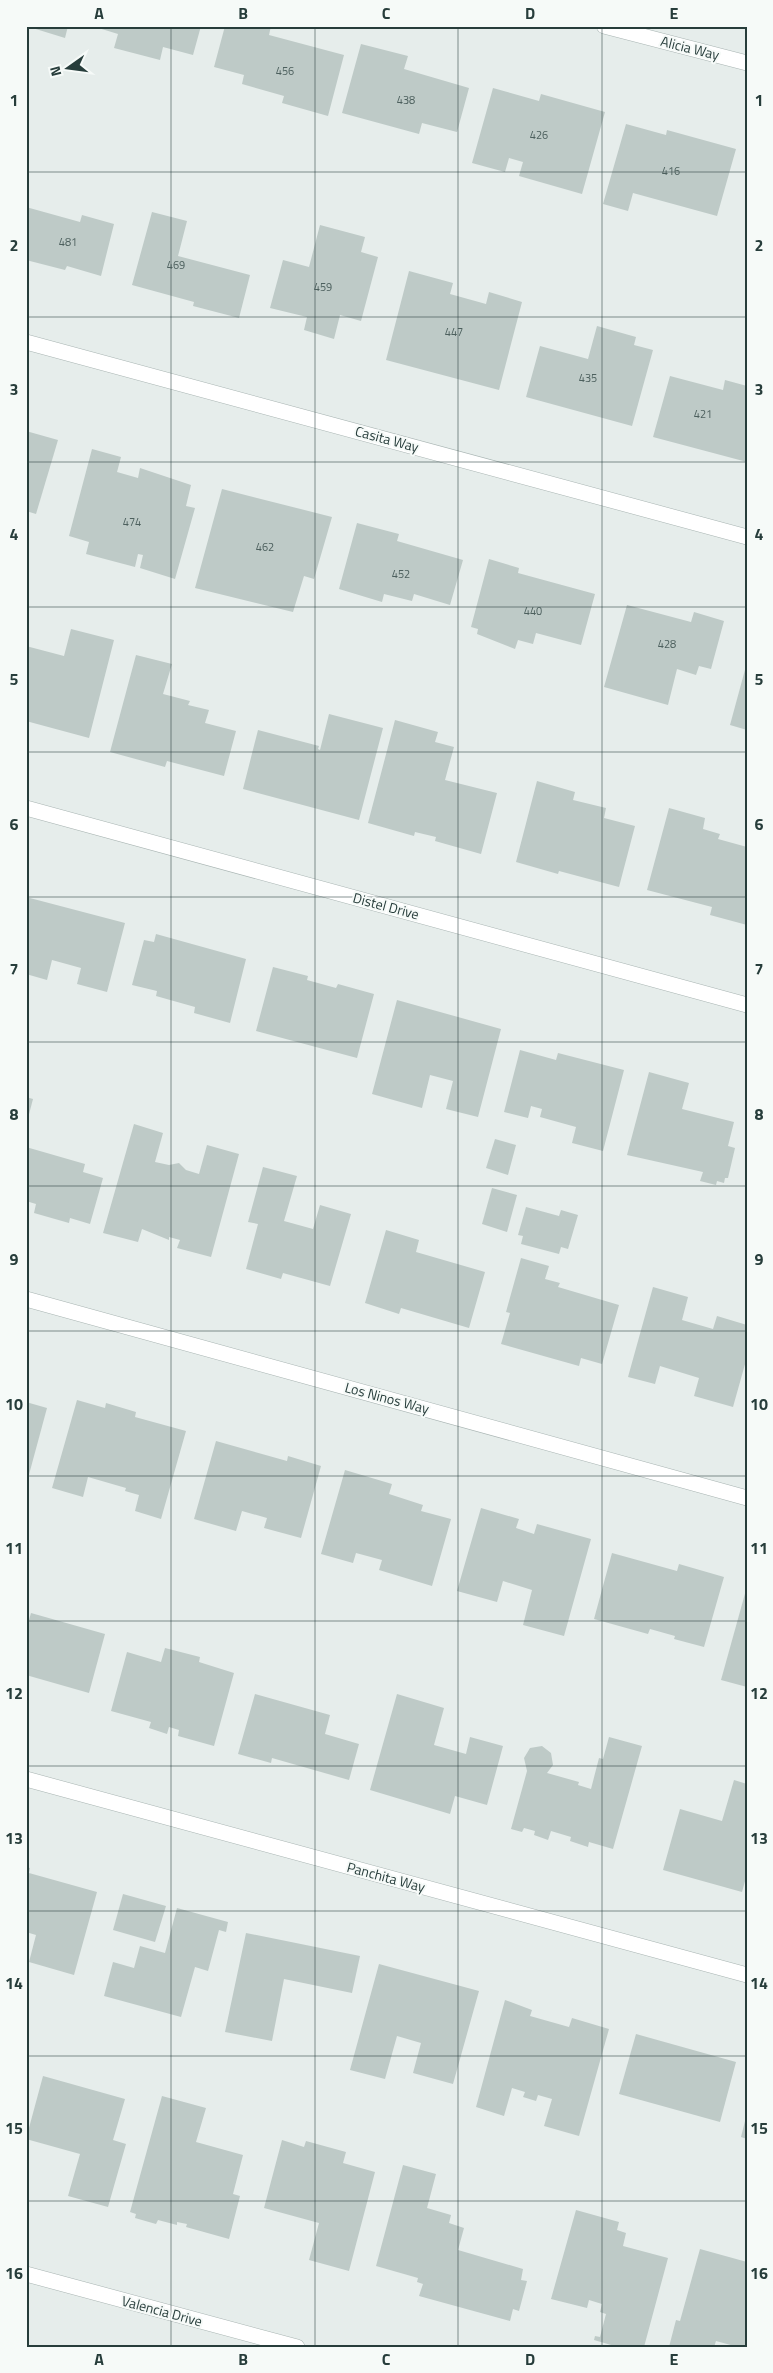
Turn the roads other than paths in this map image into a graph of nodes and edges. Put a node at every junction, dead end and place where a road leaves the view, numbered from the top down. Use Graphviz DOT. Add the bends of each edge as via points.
graph roads {
  1 [pos="604,26"];
  2 [pos="747,63"];
  3 [pos="26,342"];
  4 [pos="747,537"];
  5 [pos="26,808"];
  6 [pos="747,1005"];
  7 [pos="26,1299"];
  8 [pos="747,1498"];
  9 [pos="26,1779"];
  10 [pos="747,1975"];
  11 [pos="26,2274"];
  12 [pos="297,2347"];
  1 -- 2 [label="street, Alicia Way"];
  3 -- 4 [label="street, Casita Way"];
  5 -- 6 [label="street, Distel Drive"];
  7 -- 8 [label="street, Los Ninos Way"];
  9 -- 10 [label="street, Panchita Way"];
  11 -- 12 [label="street, Valencia Drive"];
}
